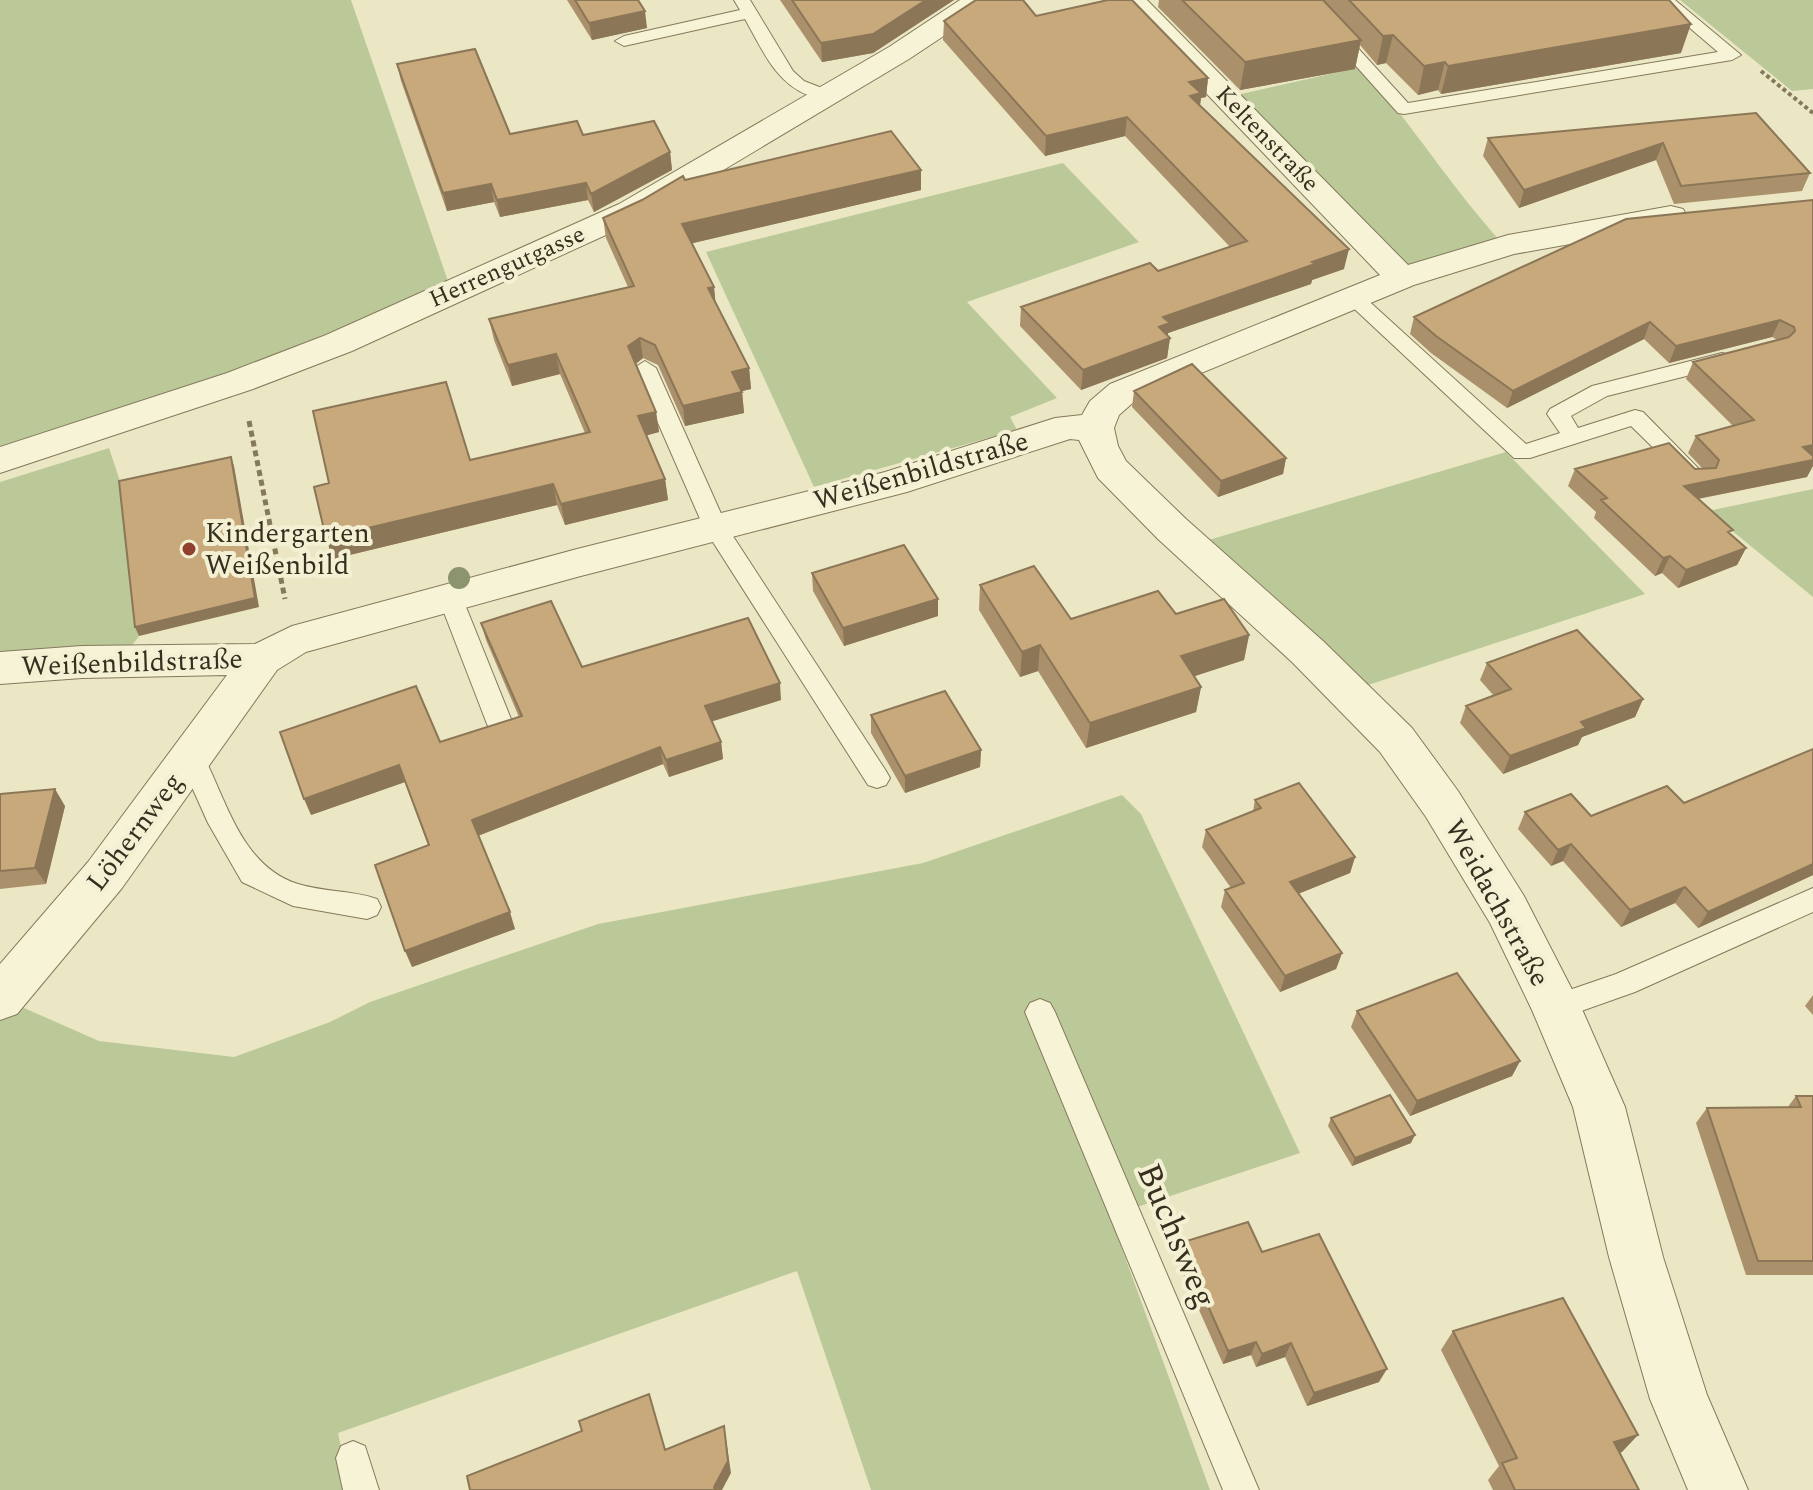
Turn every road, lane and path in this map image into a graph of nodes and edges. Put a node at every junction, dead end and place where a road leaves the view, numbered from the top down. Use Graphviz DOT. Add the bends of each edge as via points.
graph roads {
  1 [pos="979,0"];
  2 [pos="1131,0"];
  3 [pos="1305,0"];
  4 [pos="1665,0"];
  5 [pos="746,7"];
  6 [pos="624,41"];
  7 [pos="1732,55"];
  8 [pos="826,96"];
  9 [pos="1813,113"];
  10 [pos="1708,212"];
  11 [pos="1402,278"];
  12 [pos="1354,298"];
  13 [pos="1744,355"];
  14 [pos="645,368"];
  15 [pos="240,381"];
  16 [pos="1095,428"];
  17 [pos="1573,437"];
  18 [pos="0,460"];
  19 [pos="1697,479"];
  20 [pos="716,528"];
  21 [pos="450,597"];
  22 [pos="277,650"];
  23 [pos="0,668"];
  24 [pos="500,724"];
  25 [pos="191,756"];
  26 [pos="877,778"];
  27 [pos="1813,899"];
  28 [pos="367,907"];
  29 [pos="0,999"];
  30 [pos="1556,1007"];
  31 [pos="1040,1012"];
  32 [pos="1241,1490"];
  33 [pos="1718,1490"];
  1 -- 8 [label="street, Herrengutgasse"];
  2 -- 11 [label="street, Keltenstraße"];
  3 -- 7 [label="lane" via="1404,109"];
  4 -- 7 [label="lane"];
  5 -- 6 [label="lane"];
  5 -- 8 [label="lane" via="786,74"];
  7 -- 9 [label="path" via="1750,62"];
  8 -- 15 [label="street, Herrengutgasse" via="631,211 339,343"];
  10 -- 11 [label="street" via="1508,245"];
  11 -- 12 [label="street"];
  12 -- 16 [label="street" via="1123,392 1103,409"];
  12 -- 17 [label="lane" via="1522,453"];
  13 -- 17 [label="lane" via="1600,391 1558,414"];
  14 -- 20 [label="lane"];
  15 -- 18 [label="street, Herrengutgasse"];
  15 -- 22 [label="path"];
  16 -- 20 [label="street, Weißenbildstraße" via="1068,427 893,483"];
  16 -- 30 [label="street, Weidachstraße" via="1112,469 1396,740 1507,910"];
  17 -- 19 [label="lane" via="1635,417"];
  20 -- 21 [label="street, Weißenbildstraße"];
  20 -- 26 [label="lane"];
  21 -- 22 [label="street, Weißenbildstraße"];
  21 -- 24 [label="lane"];
  22 -- 23 [label="street, Weißenbildstraße"];
  22 -- 25 [label="street, Löhernweg"];
  25 -- 28 [label="lane" via="221,823 252,874 293,895"];
  25 -- 29 [label="street, Löhernweg" via="105,875"];
  27 -- 30 [label="lane" via="1625,983"];
  30 -- 33 [label="street, Weidachstraße" via="1599,1107 1679,1399"];
  31 -- 32 [label="lane, Buchsweg"];
}
